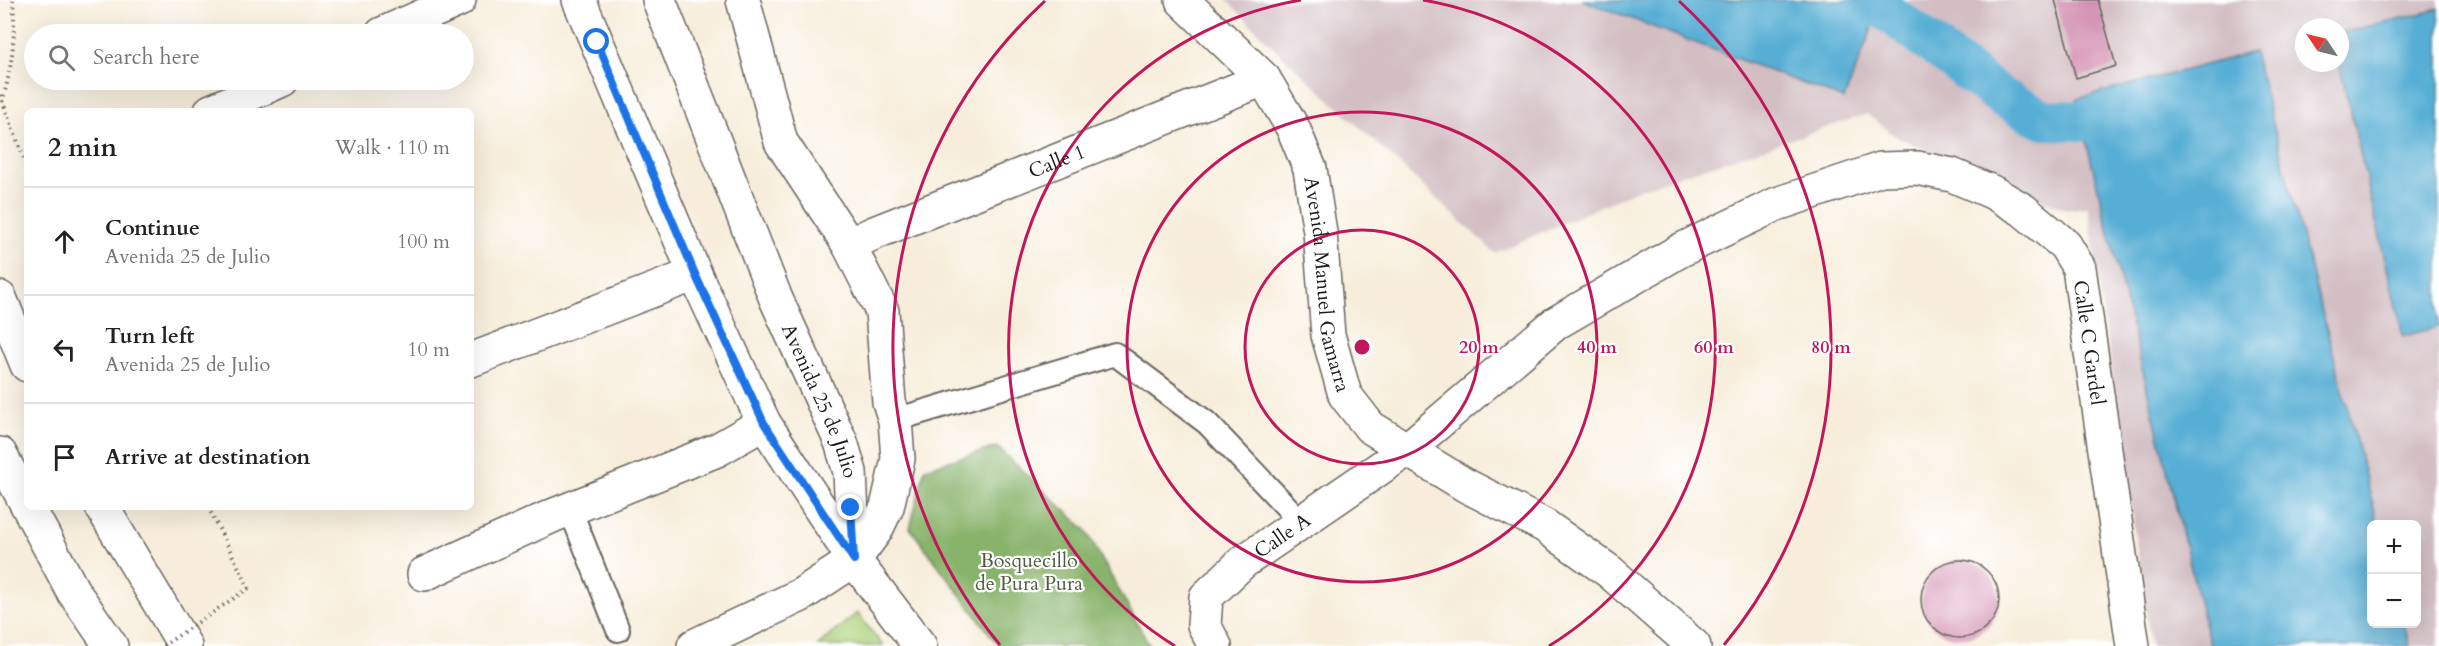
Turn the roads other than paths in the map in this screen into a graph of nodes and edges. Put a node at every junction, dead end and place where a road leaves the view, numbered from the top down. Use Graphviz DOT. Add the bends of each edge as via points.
graph roads {
  1 [pos="459,0"];
  2 [pos="579,0"];
  3 [pos="659,0"];
  4 [pos="743,0"];
  5 [pos="1182,0"];
  6 [pos="405,24"];
  7 [pos="1264,79"];
  8 [pos="259,90"];
  9 [pos="218,108"];
  10 [pos="849,245"];
  11 [pos="695,274"];
  12 [pos="0,298"];
  13 [pos="24,358"];
  14 [pos="474,359"];
  15 [pos="894,420"];
  16 [pos="764,423"];
  17 [pos="1405,451"];
  18 [pos="0,454"];
  19 [pos="24,499"];
  20 [pos="570,509"];
  21 [pos="30,510"];
  22 [pos="104,510"];
  23 [pos="1302,523"];
  24 [pos="854,560"];
  25 [pos="424,574"];
  26 [pos="618,630"];
  27 [pos="111,646"];
  28 [pos="185,646"];
  29 [pos="694,646"];
  30 [pos="920,646"];
  31 [pos="1215,646"];
  32 [pos="1694,646"];
  33 [pos="2133,646"];
  1 -- 6 [label="main road"];
  2 -- 11 [label="main road, Avenida 25 de Julio"];
  3 -- 24 [label="main road, Avenida 25 de Julio" via="776,299 841,442 850,472"];
  4 -- 10 [label="main road" via="781,142"];
  5 -- 7 [label="main road, Avenida Manuel Gamarra"];
  7 -- 10 [label="main road, Calle 1"];
  7 -- 17 [label="main road, Avenida Manuel Gamarra" via="1293,128 1310,170 1320,232 1328,335 1345,395 1370,427"];
  8 -- 9 [label="main road"];
  10 -- 15 [label="main road" via="882,311 889,402"];
  11 -- 14 [label="main road"];
  11 -- 16 [label="main road, Avenida 25 de Julio"];
  12 -- 13 [label="main road"];
  15 -- 23 [label="lane" via="1115,354 1207,423"];
  15 -- 24 [label="main road" via="898,459 894,483 876,530"];
  16 -- 20 [label="main road" via="717,450"];
  16 -- 24 [label="main road, Avenida 25 de Julio"];
  17 -- 23 [label="main road, Calle A"];
  17 -- 32 [label="main road, Avenida Manuel Gamarra" via="1545,526 1610,572"];
  17 -- 33 [label="main road, Calle C Gardel" via="1556,323 1681,250 1778,204 1881,169 1917,168 1952,175 2023,210 2065,245 2079,268"];
  18 -- 19 [label="main road"];
  20 -- 25 [label="main road"];
  20 -- 26 [label="lane"];
  21 -- 27 [label="main road" via="73,591"];
  22 -- 28 [label="main road"];
  23 -- 31 [label="main road, Calle A" via="1243,562 1206,597 1204,625"];
  24 -- 29 [label="main road" via="801,595"];
  24 -- 30 [label="main road"];
}
